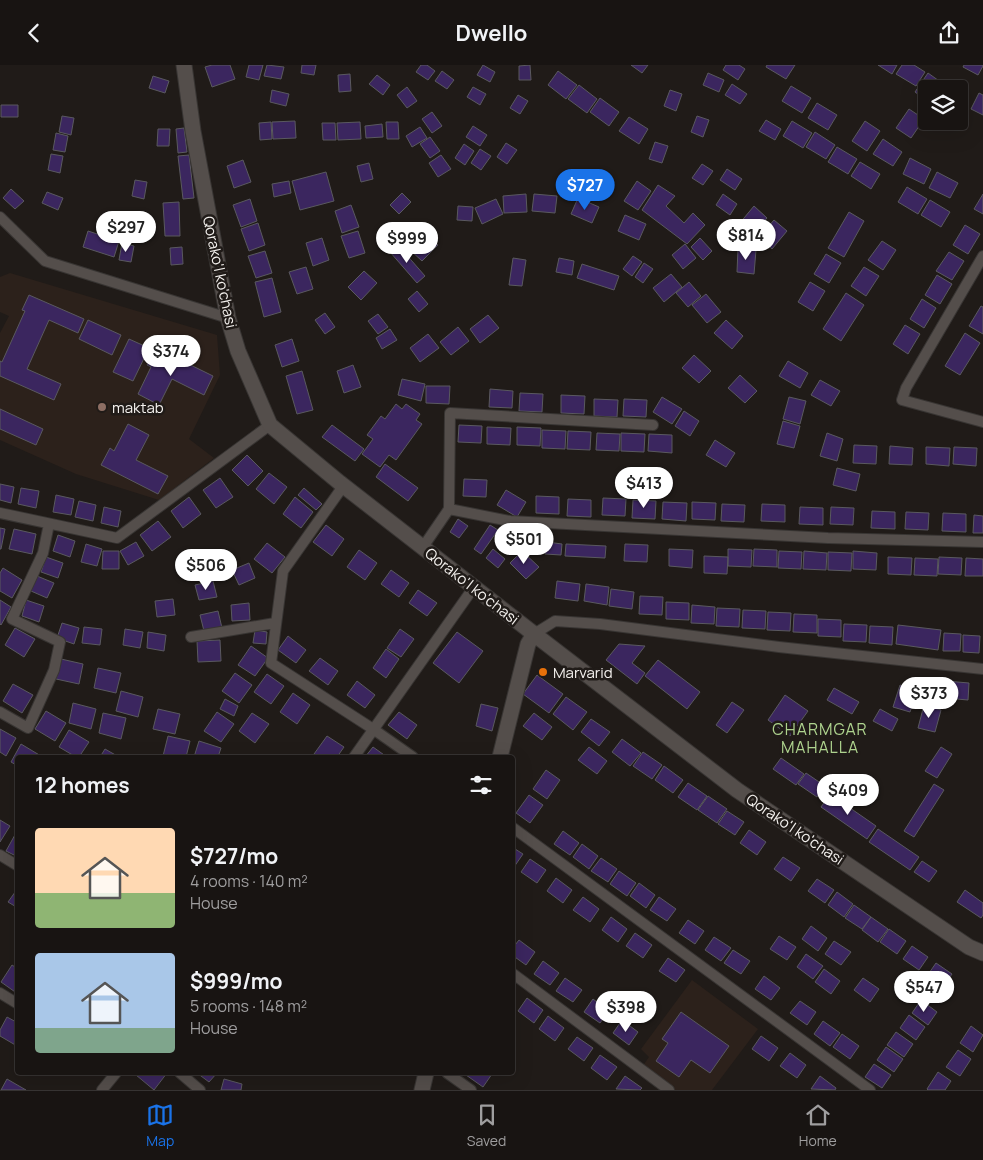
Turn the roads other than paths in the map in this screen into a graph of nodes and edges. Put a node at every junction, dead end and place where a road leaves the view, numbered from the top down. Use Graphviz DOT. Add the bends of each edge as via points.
graph roads {
  1 [pos="184,65"];
  2 [pos="0,217"];
  3 [pos="983,256"];
  4 [pos="228,317"];
  5 [pos="983,422"];
  6 [pos="270,425"];
  7 [pos="654,425"];
  8 [pos="344,485"];
  9 [pos="449,509"];
  10 [pos="0,513"];
  11 [pos="49,524"];
  12 [pos="983,542"];
  13 [pos="423,547"];
  14 [pos="474,587"];
  15 [pos="275,623"];
  16 [pos="534,634"];
  17 [pos="191,637"];
  18 [pos="983,669"];
  19 [pos="0,712"];
  20 [pos="373,729"];
  21 [pos="355,755"];
  22 [pos="410,755"];
  23 [pos="500,755"];
  24 [pos="515,829"];
  25 [pos="0,855"];
  26 [pos="15,864"];
  27 [pos="983,953"];
  28 [pos="515,975"];
  29 [pos="0,993"];
  30 [pos="15,1002"];
  31 [pos="114,1075"];
  32 [pos="182,1075"];
  33 [pos="426,1075"];
  34 [pos="450,1075"];
  35 [pos="102,1090"];
  36 [pos="200,1090"];
  37 [pos="422,1090"];
  38 [pos="471,1090"];
  39 [pos="669,1090"];
  40 [pos="870,1090"];
  1 -- 4 [label="street, Qorako'l ko'chasi"];
  2 -- 4 [label="street" via="45,261"];
  3 -- 5 [label="street" via="902,400"];
  4 -- 6 [label="street, Qorako'l ko'chasi" via="238,351"];
  6 -- 8 [label="street, Qorako'l ko'chasi"];
  6 -- 11 [label="street" via="117,538"];
  7 -- 9 [label="street" via="450,413"];
  8 -- 13 [label="street, Qorako'l ko'chasi"];
  8 -- 15 [label="street" via="283,571"];
  9 -- 12 [label="street" via="520,521 828,538"];
  9 -- 13 [label="street"];
  10 -- 11 [label="street"];
  11 -- 19 [label="street" via="43,553 12,619 60,642 54,670 28,728"];
  13 -- 14 [label="street, Qorako'l ko'chasi"];
  14 -- 16 [label="street, Qorako'l ko'chasi"];
  14 -- 20 [label="street"];
  15 -- 17 [label="street"];
  15 -- 20 [label="street" via="271,663"];
  16 -- 18 [label="street" via="554,621 600,624"];
  16 -- 23 [label="street" via="528,644"];
  16 -- 27 [label="street, Qorako'l ko'chasi" via="737,790 969,947"];
  20 -- 21 [label="street"];
  20 -- 22 [label="street"];
  24 -- 40 [label="street"];
  25 -- 26 [label="street"];
  28 -- 39 [label="street"];
  29 -- 30 [label="street"];
  31 -- 35 [label="street"];
  32 -- 36 [label="street"];
  33 -- 37 [label="street"];
  34 -- 38 [label="street"];
}
